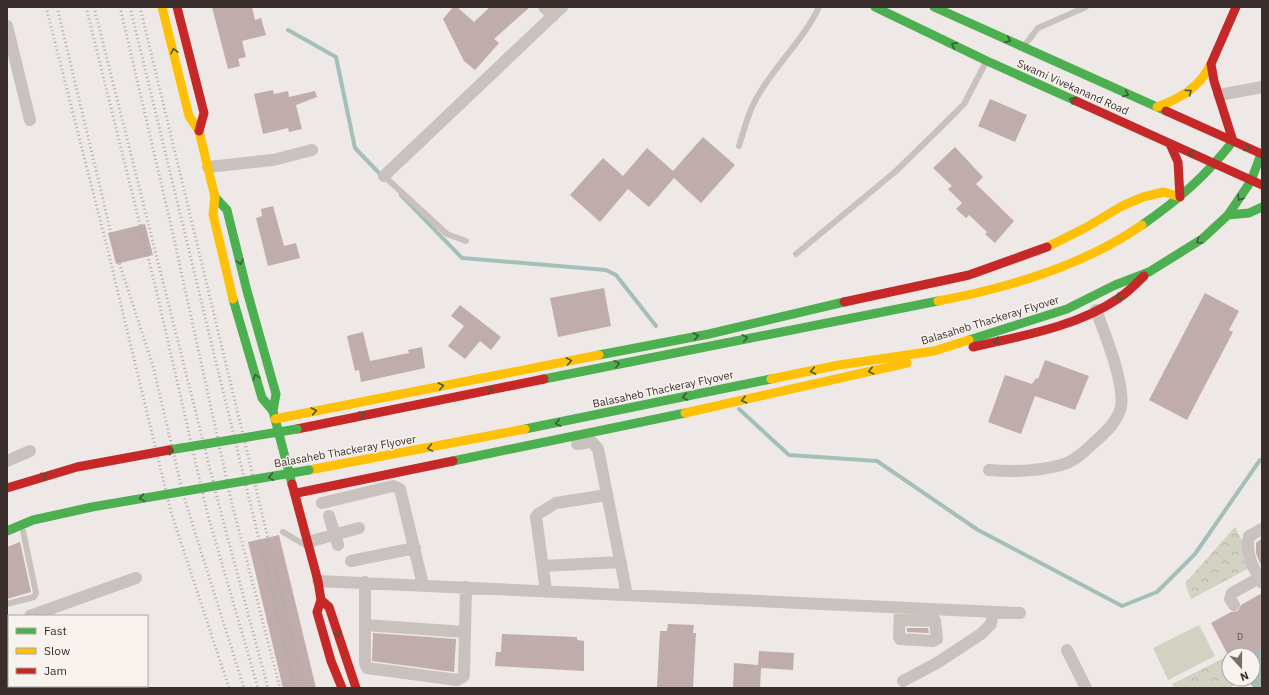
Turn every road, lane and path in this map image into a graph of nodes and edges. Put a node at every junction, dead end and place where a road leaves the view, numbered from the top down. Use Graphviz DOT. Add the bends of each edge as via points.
graph roads {
  1 [pos="162,7"];
  2 [pos="177,7"];
  3 [pos="544,7"];
  4 [pos="562,7"];
  5 [pos="819,7"];
  6 [pos="874,7"];
  7 [pos="934,7"];
  8 [pos="1086,7"];
  9 [pos="1236,7"];
  10 [pos="553,16"];
  11 [pos="7,26"];
  12 [pos="1023,47"];
  13 [pos="987,61"];
  14 [pos="1211,64"];
  15 [pos="194,74"];
  16 [pos="180,77"];
  17 [pos="1262,87"];
  18 [pos="1220,95"];
  19 [pos="1157,107"];
  20 [pos="30,120"];
  21 [pos="199,131"];
  22 [pos="1233,141"];
  23 [pos="1170,144"];
  24 [pos="739,146"];
  25 [pos="312,150"];
  26 [pos="1262,154"];
  27 [pos="1216,163"];
  28 [pos="208,167"];
  29 [pos="384,176"];
  30 [pos="1252,181"];
  31 [pos="1262,185"];
  32 [pos="215,197"];
  33 [pos="1180,197"];
  34 [pos="1262,207"];
  35 [pos="1228,215"];
  36 [pos="466,241"];
  37 [pos="235,244"];
  38 [pos="220,248"];
  39 [pos="796,254"];
  40 [pos="1149,272"];
  41 [pos="1096,310"];
  42 [pos="252,311"];
  43 [pos="237,315"];
  44 [pos="274,415"];
  45 [pos="30,451"];
  46 [pos="525,455"];
  47 [pos="7,461"];
  48 [pos="989,470"];
  49 [pos="7,488"];
  50 [pos="296,493"];
  51 [pos="607,495"];
  52 [pos="322,504"];
  53 [pos="120,510"];
  54 [pos="329,516"];
  55 [pos="359,528"];
  56 [pos="1262,529"];
  57 [pos="7,531"];
  58 [pos="23,531"];
  59 [pos="283,532"];
  60 [pos="7,540"];
  61 [pos="336,540"];
  62 [pos="309,545"];
  63 [pos="415,548"];
  64 [pos="351,561"];
  65 [pos="620,562"];
  66 [pos="543,566"];
  67 [pos="136,578"];
  68 [pos="318,581"];
  69 [pos="1261,581"];
  70 [pos="365,582"];
  71 [pos="423,585"];
  72 [pos="466,587"];
  73 [pos="546,591"];
  74 [pos="627,595"];
  75 [pos="321,600"];
  76 [pos="7,604"];
  77 [pos="1234,605"];
  78 [pos="900,608"];
  79 [pos="993,612"];
  80 [pos="1020,613"];
  81 [pos="33,615"];
  82 [pos="900,620"];
  83 [pos="365,625"];
  84 [pos="465,632"];
  85 [pos="1067,650"];
  86 [pos="903,682"];
  87 [pos="342,688"];
  88 [pos="356,688"];
  89 [pos="1086,688"];
  16 -- 1 [label="main road, one-way"];
  2 -- 15 [label="main road"];
  3 -- 10 [label="street"];
  4 -- 10 [label="street"];
  5 -- 24 [label="lane" via="794,47 764,84 755,100"];
  13 -- 6 [label="main road, Swami Vivekanand Road, one-way"];
  7 -- 12 [label="main road, Swami Vivekanand Road, one-way"];
  8 -- 12 [label="lane" via="1038,28"];
  9 -- 14 [label="main road"];
  10 -- 29 [label="street"];
  11 -- 20 [label="street"];
  12 -- 19 [label="main road, Swami Vivekanand Road, one-way"];
  23 -- 13 [label="main road, Swami Vivekanand Road, one-way"];
  13 -- 39 [label="lane" via="964,104 896,171"];
  14 -- 18 [label="main road" via="1214,82"];
  19 -- 14 [label="main road, one-way" via="1191,92 1206,75"];
  15 -- 16 [label="main road"];
  15 -- 21 [label="main road" via="204,113"];
  16 -- 21 [label="main road" via="189,116"];
  17 -- 18 [label="street"];
  18 -- 22 [label="main road"];
  19 -- 22 [label="main road, Swami Vivekanand Road"];
  21 -- 28 [label="main road"];
  22 -- 26 [label="main road, Swami Vivekanand Road, one-way"];
  22 -- 27 [label="main road"];
  27 -- 23 [label="main road, Swami Vivekanand Road, one-way"];
  23 -- 33 [label="main road" via="1179,161"];
  25 -- 28 [label="street" via="273,160"];
  26 -- 30 [label="main road, Balasaheb Thackeray Flyover"];
  27 -- 30 [label="main road, Swami Vivekanand Road"];
  27 -- 33 [label="main road"];
  28 -- 32 [label="main road"];
  29 -- 36 [label="lane" via="447,234"];
  30 -- 31 [label="main road, Swami Vivekanand Road"];
  30 -- 35 [label="main road, Balasaheb Thackeray Flyover, one-way"];
  32 -- 37 [label="main road" via="227,210"];
  32 -- 38 [label="main road" via="213,214"];
  44 -- 33 [label="main road, one-way" via="709,334 969,275 1042,249 1143,197 1164,192"];
  49 -- 33 [label="main road, one-way, bridge" via="55,472 100,462 297,429 975,294 1031,278 1086,256 1136,229"];
  34 -- 35 [label="main road" via="1249,213"];
  35 -- 40 [label="main road, Balasaheb Thackeray Flyover, one-way" via="1202,239"];
  37 -- 38 [label="main road"];
  37 -- 42 [label="main road, one-way"];
  38 -- 43 [label="main road"];
  40 -- 41 [label="main road, one-way" via="1117,299"];
  40 -- 57 [label="main road, Balasaheb Thackeray Flyover, one-way, bridge" via="1115,285 1068,309 934,351 839,365 456,443 92,507 33,520"];
  41 -- 48 [label="street" via="1114,360 1119,383 1121,407 1110,428 1081,454 1062,465 1012,472"];
  41 -- 50 [label="main road, one-way" via="1070,321 996,341 842,378 608,430"];
  42 -- 43 [label="main road"];
  42 -- 44 [label="main road" via="276,394"];
  44 -- 43 [label="main road, one-way" via="262,398"];
  44 -- 50 [label="main road"];
  45 -- 47 [label="street"];
  46 -- 51 [label="street" via="592,442 598,449"];
  50 -- 62 [label="main road"];
  51 -- 65 [label="street"];
  51 -- 66 [label="street" via="556,503 538,514 536,517"];
  52 -- 63 [label="street" via="397,487 402,492"];
  53 -- 58 [label="street"];
  54 -- 61 [label="street"];
  55 -- 61 [label="street"];
  56 -- 69 [label="street" via="1249,536 1246,547"];
  58 -- 60 [label="street"];
  58 -- 76 [label="lane" via="36,593 34,597"];
  59 -- 62 [label="lane"];
  61 -- 62 [label="street"];
  62 -- 68 [label="main road"];
  63 -- 64 [label="street"];
  63 -- 71 [label="street"];
  65 -- 66 [label="street"];
  65 -- 74 [label="street"];
  66 -- 73 [label="street"];
  67 -- 81 [label="street"];
  68 -- 70 [label="street"];
  68 -- 75 [label="main road"];
  69 -- 77 [label="street" via="1245,593 1230,596"];
  70 -- 71 [label="street"];
  70 -- 83 [label="street"];
  71 -- 72 [label="street"];
  72 -- 73 [label="street"];
  72 -- 84 [label="street"];
  73 -- 74 [label="street"];
  74 -- 78 [label="street"];
  75 -- 87 [label="main road" via="318,612 331,661"];
  75 -- 88 [label="main road, one-way" via="329,607"];
  78 -- 79 [label="street"];
  78 -- 82 [label="street"];
  79 -- 80 [label="street"];
  79 -- 86 [label="street" via="991,624 981,634"];
  83 -- 84 [label="street"];
  83 -- 84 [label="street" via="367,668 457,680 464,674"];
  85 -- 89 [label="street"];
}
